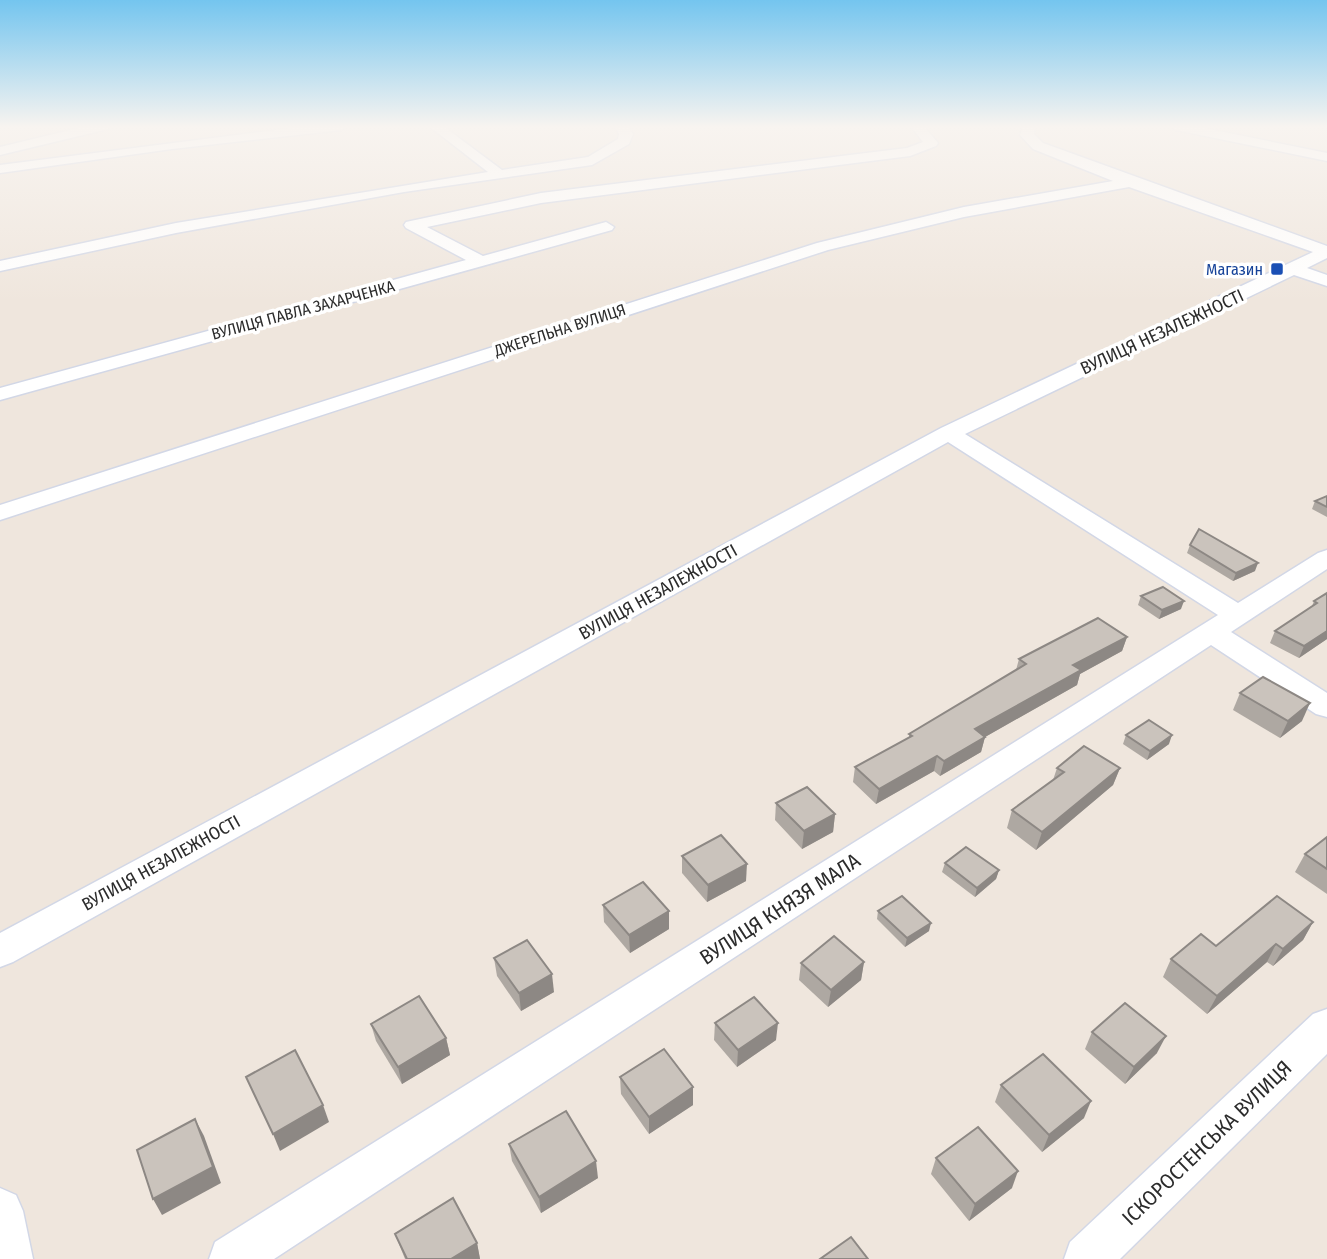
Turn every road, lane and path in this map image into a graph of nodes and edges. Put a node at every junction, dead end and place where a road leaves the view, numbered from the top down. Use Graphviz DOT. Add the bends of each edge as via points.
graph roads {
  1 [pos="428,185"];
  2 [pos="640,185"];
  3 [pos="1115,185"];
  4 [pos="1138,185"];
  5 [pos="606,227"];
  6 [pos="1327,252"];
  7 [pos="480,261"];
  8 [pos="0,266"];
  9 [pos="1292,268"];
  10 [pos="1327,281"];
  11 [pos="0,394"];
  12 [pos="949,433"];
  13 [pos="0,513"];
  14 [pos="1327,558"];
  15 [pos="1225,624"];
  16 [pos="1327,707"];
  17 [pos="0,951"];
  18 [pos="1327,1027"];
  19 [pos="0,1211"];
  20 [pos="9,1259"];
  21 [pos="232,1259"];
  22 [pos="1087,1259"];
  1 -- 8 [label="street" via="176,228"];
  2 -- 7 [label="street" via="502,205 412,225"];
  3 -- 13 [label="street, ДЖЕРЕЛЬНА ВУЛИЦЯ" via="964,212 823,246"];
  4 -- 6 [label="street"];
  5 -- 7 [label="street, ВУЛИЦЯ ПАВЛА ЗАХАРЧЕНКА"];
  6 -- 9 [label="street, ВУЛИЦЯ НЕЗАЛЕЖНОСТІ"];
  7 -- 11 [label="street, ВУЛИЦЯ ПАВЛА ЗАХАРЧЕНКА"];
  9 -- 10 [label="street"];
  9 -- 12 [label="street, ВУЛИЦЯ НЕЗАЛЕЖНОСТІ"];
  12 -- 15 [label="street"];
  12 -- 17 [label="street, ВУЛИЦЯ НЕЗАЛЕЖНОСТІ"];
  14 -- 15 [label="street, ВУЛИЦЯ КНЯЗЯ МАЛА"];
  15 -- 16 [label="street"];
  15 -- 21 [label="street, ВУЛИЦЯ КНЯЗЯ МАЛА"];
  18 -- 22 [label="street, ІСКОРОСТЕНСЬКА ВУЛИЦЯ"];
  19 -- 20 [label="street"];
}
